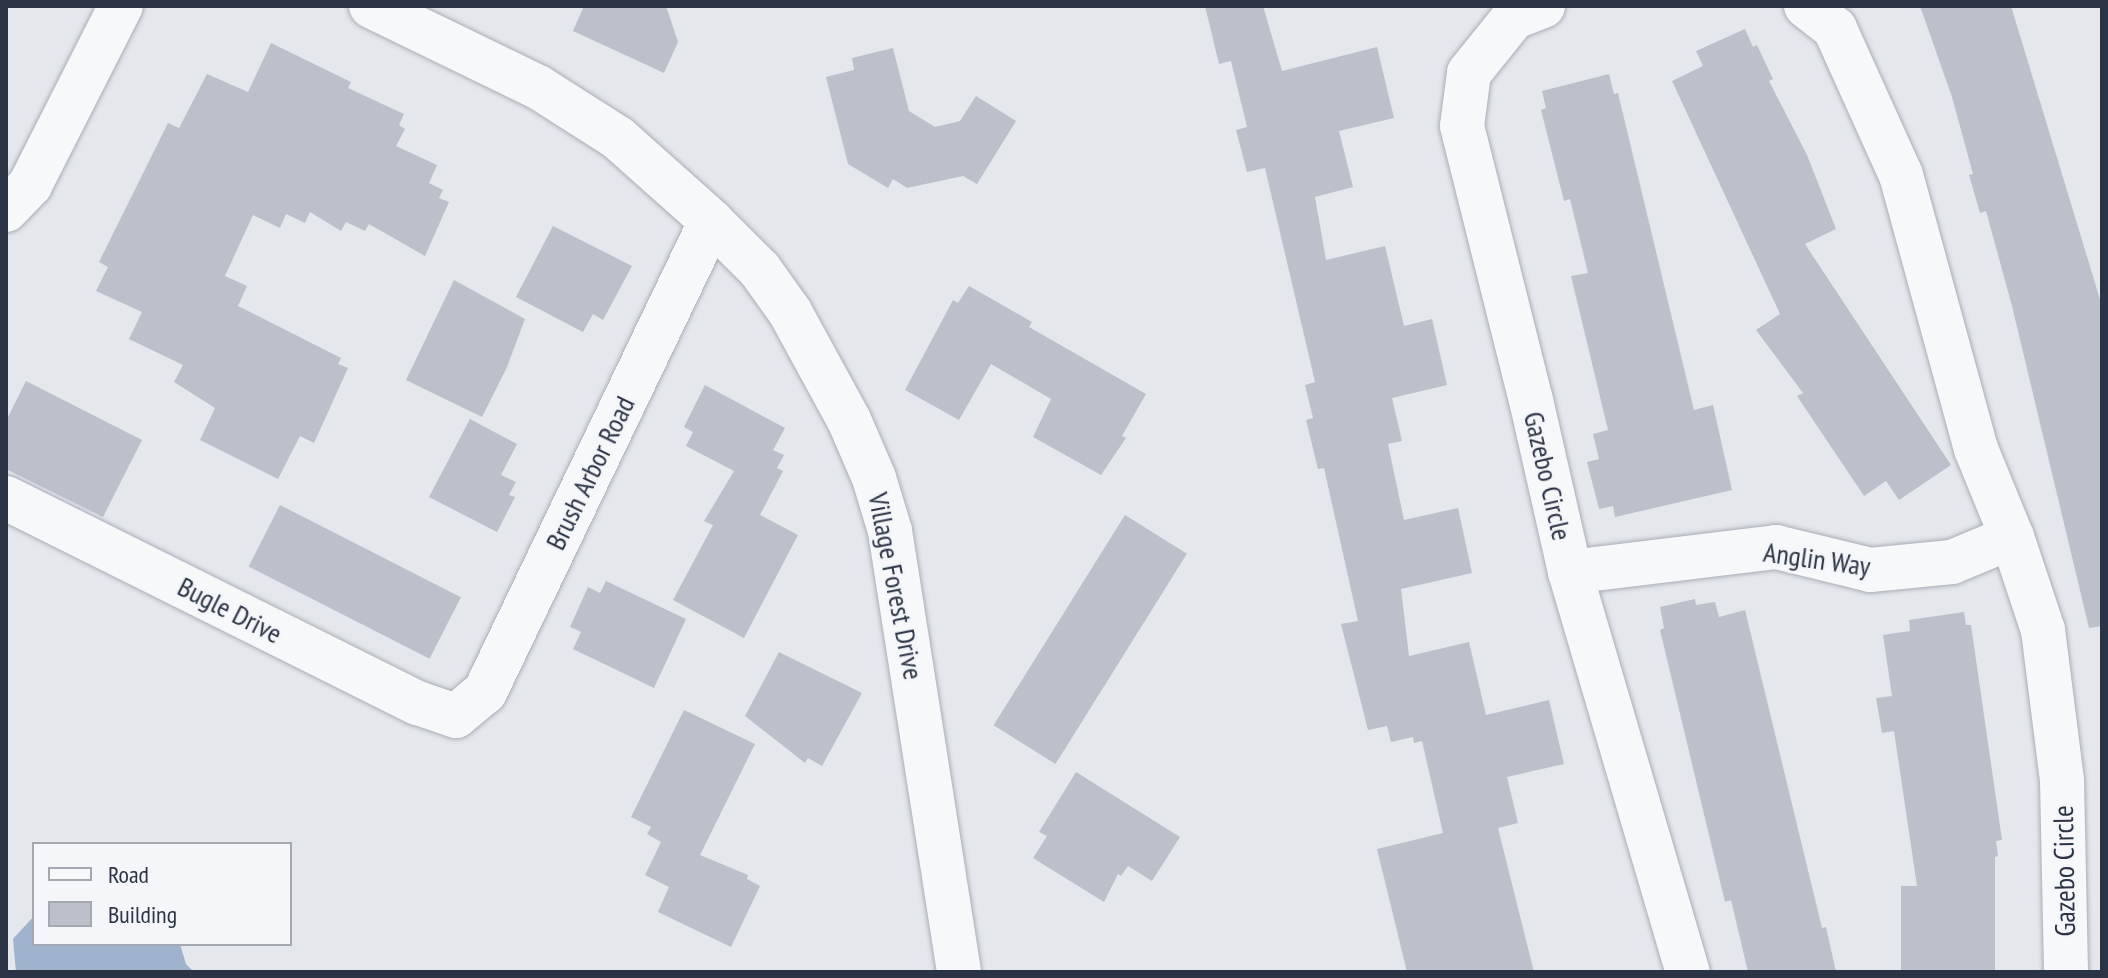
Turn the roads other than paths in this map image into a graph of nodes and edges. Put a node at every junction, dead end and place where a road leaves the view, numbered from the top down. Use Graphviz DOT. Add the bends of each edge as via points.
graph roads {
  1 [pos="121,6"];
  2 [pos="371,6"];
  3 [pos="1543,6"];
  4 [pos="1806,6"];
  5 [pos="424,17"];
  6 [pos="6,210"];
  7 [pos="711,221"];
  8 [pos="6,498"];
  9 [pos="2012,537"];
  10 [pos="1570,572"];
  11 [pos="456,716"];
  12 [pos="959,972"];
  13 [pos="1688,972"];
  14 [pos="2066,972"];
  1 -- 6 [label="lane" via="30,185"];
  2 -- 5 [label="lane, Village Forest Drive"];
  3 -- 10 [label="lane, Gazebo Circle" via="1514,17 1469,73 1462,126"];
  4 -- 9 [label="lane, Gazebo Circle" via="1835,29 1901,175 1976,449"];
  5 -- 7 [label="lane, Village Forest Drive" via="580,112 656,169"];
  7 -- 11 [label="lane, Brush Arbor Road" via="485,692"];
  7 -- 12 [label="lane, Village Forest Drive" via="760,270 790,312 821,363 874,478 901,586"];
  8 -- 11 [label="lane, Bugle Drive" via="418,703"];
  9 -- 10 [label="lane, Anglin Way" via="1952,562 1870,570 1776,547"];
  9 -- 14 [label="lane, Gazebo Circle" via="2043,630 2060,765"];
  10 -- 13 [label="lane, Gazebo Circle"];
}
